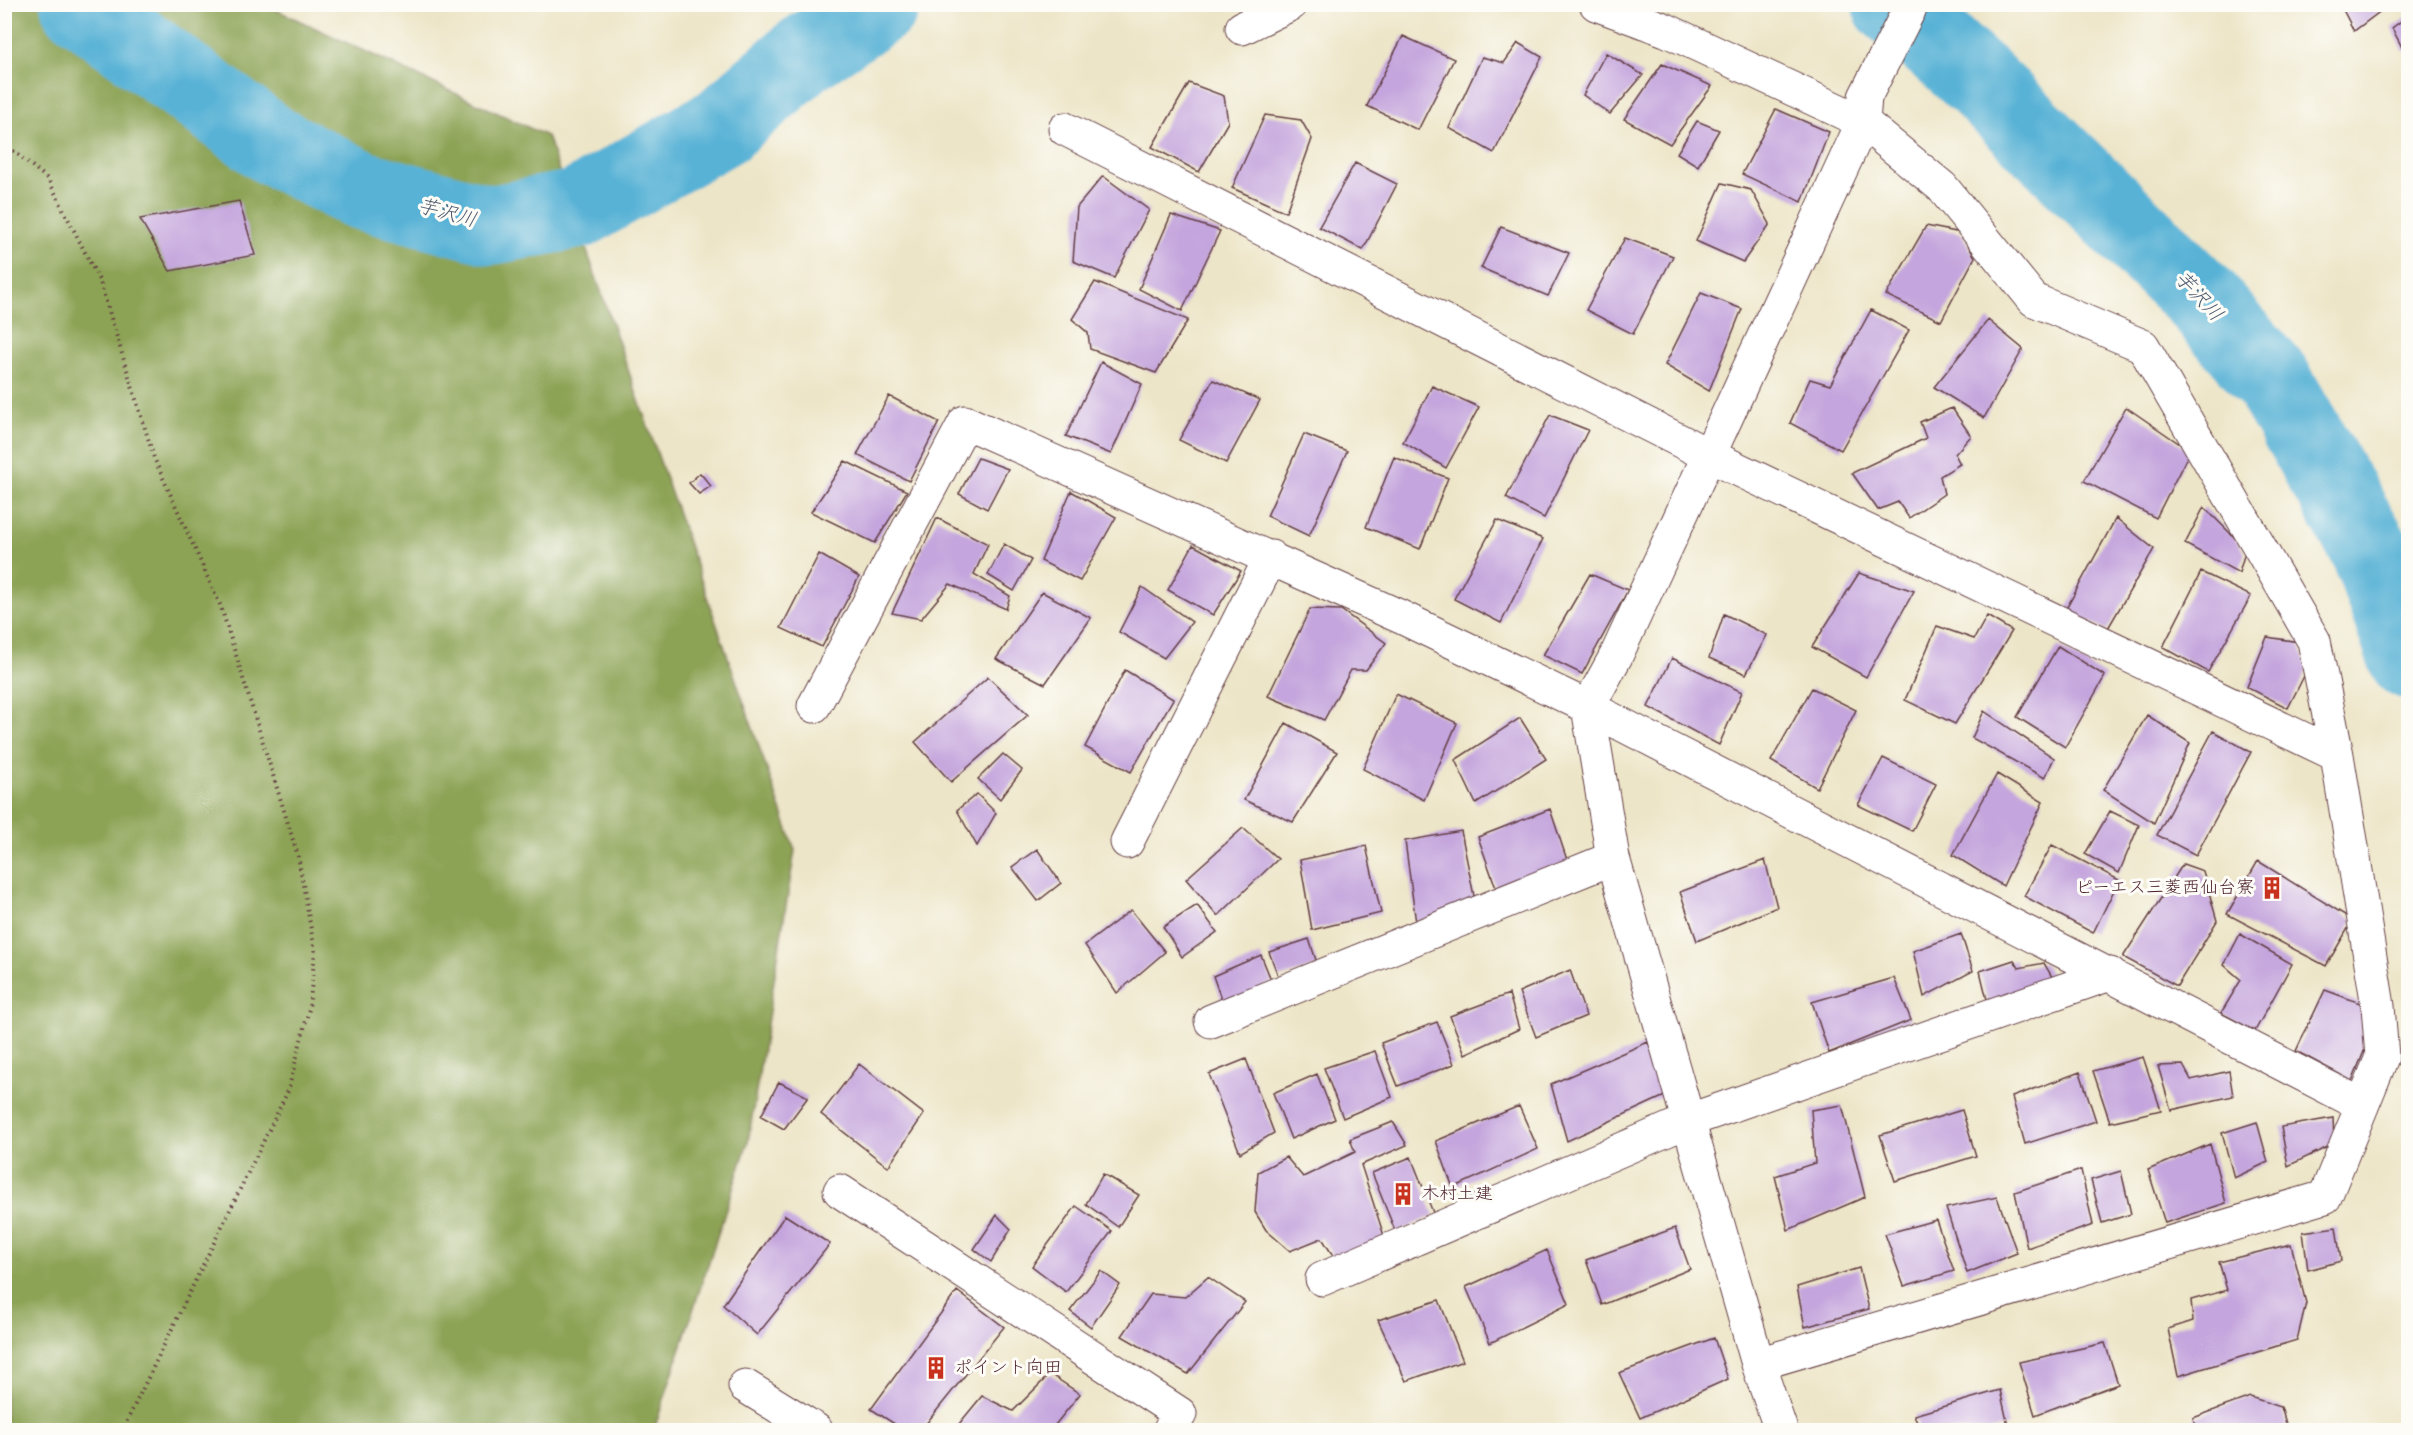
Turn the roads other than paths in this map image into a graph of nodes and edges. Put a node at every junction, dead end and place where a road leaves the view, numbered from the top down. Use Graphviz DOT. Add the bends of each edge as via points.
graph roads {
  1 [pos="1291,4"];
  2 [pos="1596,4"];
  3 [pos="1912,4"];
  4 [pos="1242,28"];
  5 [pos="1864,110"];
  6 [pos="1065,129"];
  7 [pos="1710,456"];
  8 [pos="1271,557"];
  9 [pos="814,706"];
  10 [pos="1587,706"];
  11 [pos="2337,755"];
  12 [pos="1127,842"];
  13 [pos="1613,858"];
  14 [pos="2110,974"];
  15 [pos="1211,1021"];
  16 [pos="2362,1105"];
  17 [pos="1690,1120"];
  18 [pos="840,1191"];
  19 [pos="1322,1279"];
  20 [pos="1758,1364"];
  21 [pos="745,1386"];
  22 [pos="816,1431"];
  23 [pos="1170,1431"];
  24 [pos="1781,1431"];
  1 -- 4 [label="street"];
  2 -- 5 [label="street"];
  3 -- 5 [label="street"];
  5 -- 7 [label="street"];
  5 -- 11 [label="street" via="1942,187 2034,300 2143,346 2314,641"];
  6 -- 7 [label="street"];
  7 -- 10 [label="street" via="1616,656"];
  7 -- 11 [label="street"];
  8 -- 9 [label="street" via="965,422"];
  8 -- 10 [label="street"];
  8 -- 12 [label="street"];
  10 -- 13 [label="street"];
  10 -- 14 [label="street"];
  11 -- 16 [label="street" via="2379,1006 2382,1057"];
  13 -- 15 [label="street"];
  13 -- 17 [label="street"];
  14 -- 16 [label="street"];
  14 -- 17 [label="street"];
  16 -- 20 [label="street" via="2325,1197"];
  17 -- 19 [label="street"];
  17 -- 20 [label="street"];
  18 -- 23 [label="street" via="1180,1414"];
  20 -- 24 [label="street"];
  21 -- 22 [label="street"];
}
